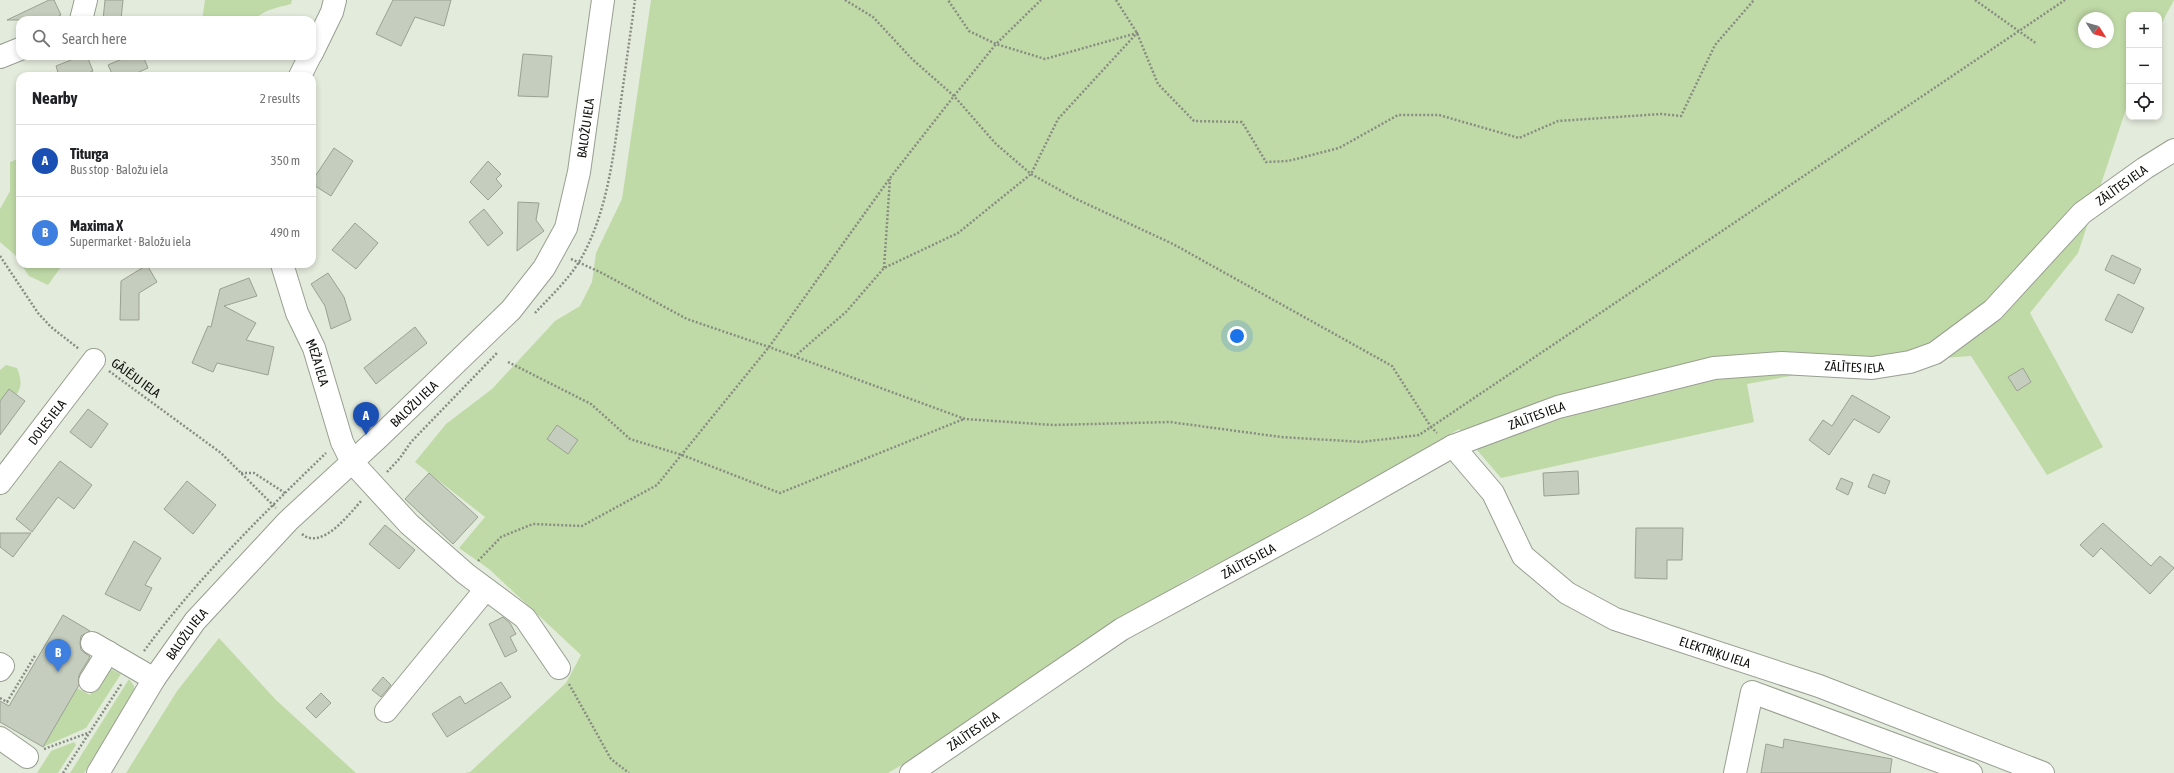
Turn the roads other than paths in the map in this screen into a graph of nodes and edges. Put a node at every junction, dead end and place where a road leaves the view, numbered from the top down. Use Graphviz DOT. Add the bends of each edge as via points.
graph roads {
  1 [pos="86,0"];
  2 [pos="335,0"];
  3 [pos="603,0"];
  4 [pos="83,16"];
  5 [pos="316,45"];
  6 [pos="16,51"];
  7 [pos="0,58"];
  8 [pos="308,60"];
  9 [pos="302,72"];
  10 [pos="2174,150"];
  11 [pos="283,268"];
  12 [pos="94,360"];
  13 [pos="1453,446"];
  14 [pos="352,462"];
  15 [pos="0,483"];
  16 [pos="486,589"];
  17 [pos="0,664"];
  18 [pos="559,668"];
  19 [pos="0,670"];
  20 [pos="154,679"];
  21 [pos="90,681"];
  22 [pos="386,711"];
  23 [pos="0,738"];
  24 [pos="35,754"];
  25 [pos="98,773"];
  26 [pos="911,773"];
  27 [pos="1735,773"];
  28 [pos="1970,773"];
  29 [pos="2043,773"];
  1 -- 4 [label="street"];
  2 -- 5 [label="street"];
  3 -- 14 [label="street, BALOŽU IELA" via="579,172 566,228 544,268 511,310"];
  6 -- 7 [label="street"];
  8 -- 9 [label="street"];
  10 -- 13 [label="street, ZĀLĪTES IELA" via="2144,168 2082,213 1993,310 1935,353 1910,362 1872,368 1782,363 1714,368 1558,407"];
  11 -- 14 [label="street, MEŽA IELA" via="297,313 314,348 342,442"];
  12 -- 15 [label="street, DOLES IELA"];
  13 -- 26 [label="street, ZĀLĪTES IELA" via="1122,629"];
  13 -- 29 [label="street, ELEKTRIĶU IELA" via="1494,493 1523,556 1567,593 1610,617 1819,686"];
  14 -- 16 [label="street, MEŽA IELA" via="409,524"];
  14 -- 20 [label="street, BALOŽU IELA" via="288,521 195,621"];
  16 -- 18 [label="street, MEŽA IELA" via="525,618"];
  16 -- 22 [label="street"];
  17 -- 19 [label="street" via="3,666"];
  20 -- 21 [label="street" via="100,648"];
  20 -- 25 [label="street, BALOŽU IELA"];
  23 -- 24 [label="street"];
  27 -- 28 [label="street" via="1752,692"];
}
